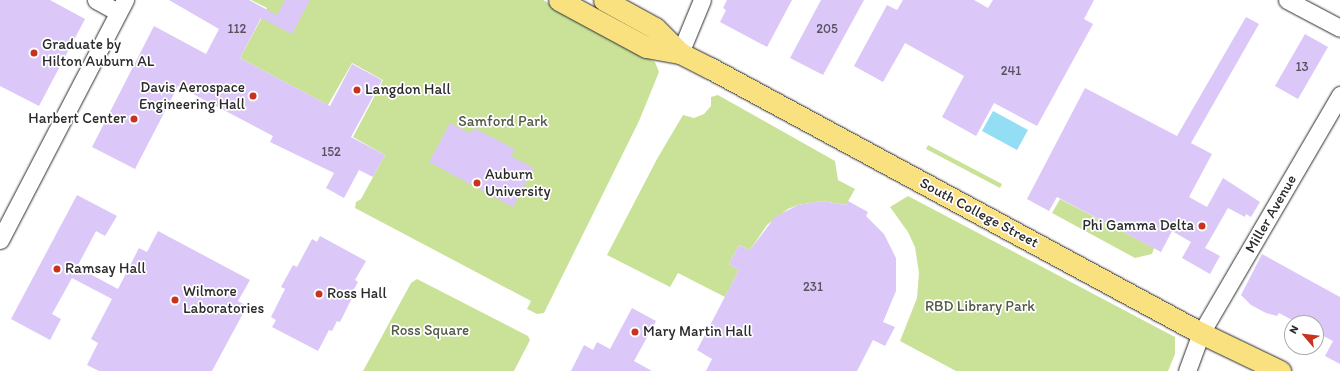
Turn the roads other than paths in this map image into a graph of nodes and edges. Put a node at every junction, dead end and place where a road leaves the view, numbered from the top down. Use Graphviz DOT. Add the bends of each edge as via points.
graph roads {
  1 [pos="96,0"];
  2 [pos="559,0"];
  3 [pos="604,0"];
  4 [pos="702,0"];
  5 [pos="1287,0"];
  6 [pos="122,6"];
  7 [pos="1340,28"];
  8 [pos="680,53"];
  9 [pos="1340,95"];
  10 [pos="0,240"];
  11 [pos="1201,333"];
  12 [pos="1187,371"];
  13 [pos="1280,371"];
  1 -- 6 [label="street"];
  2 -- 8 [label="main road, South College Street" via="646,46"];
  3 -- 8 [label="main road, South College Street" via="655,28"];
  4 -- 8 [label="street"];
  5 -- 7 [label="street"];
  6 -- 10 [label="street"];
  8 -- 11 [label="main road, South College Street"];
  9 -- 11 [label="street, Miller Avenue"];
  11 -- 12 [label="street, Miller Avenue"];
  11 -- 13 [label="main road, South College Street"];
}
